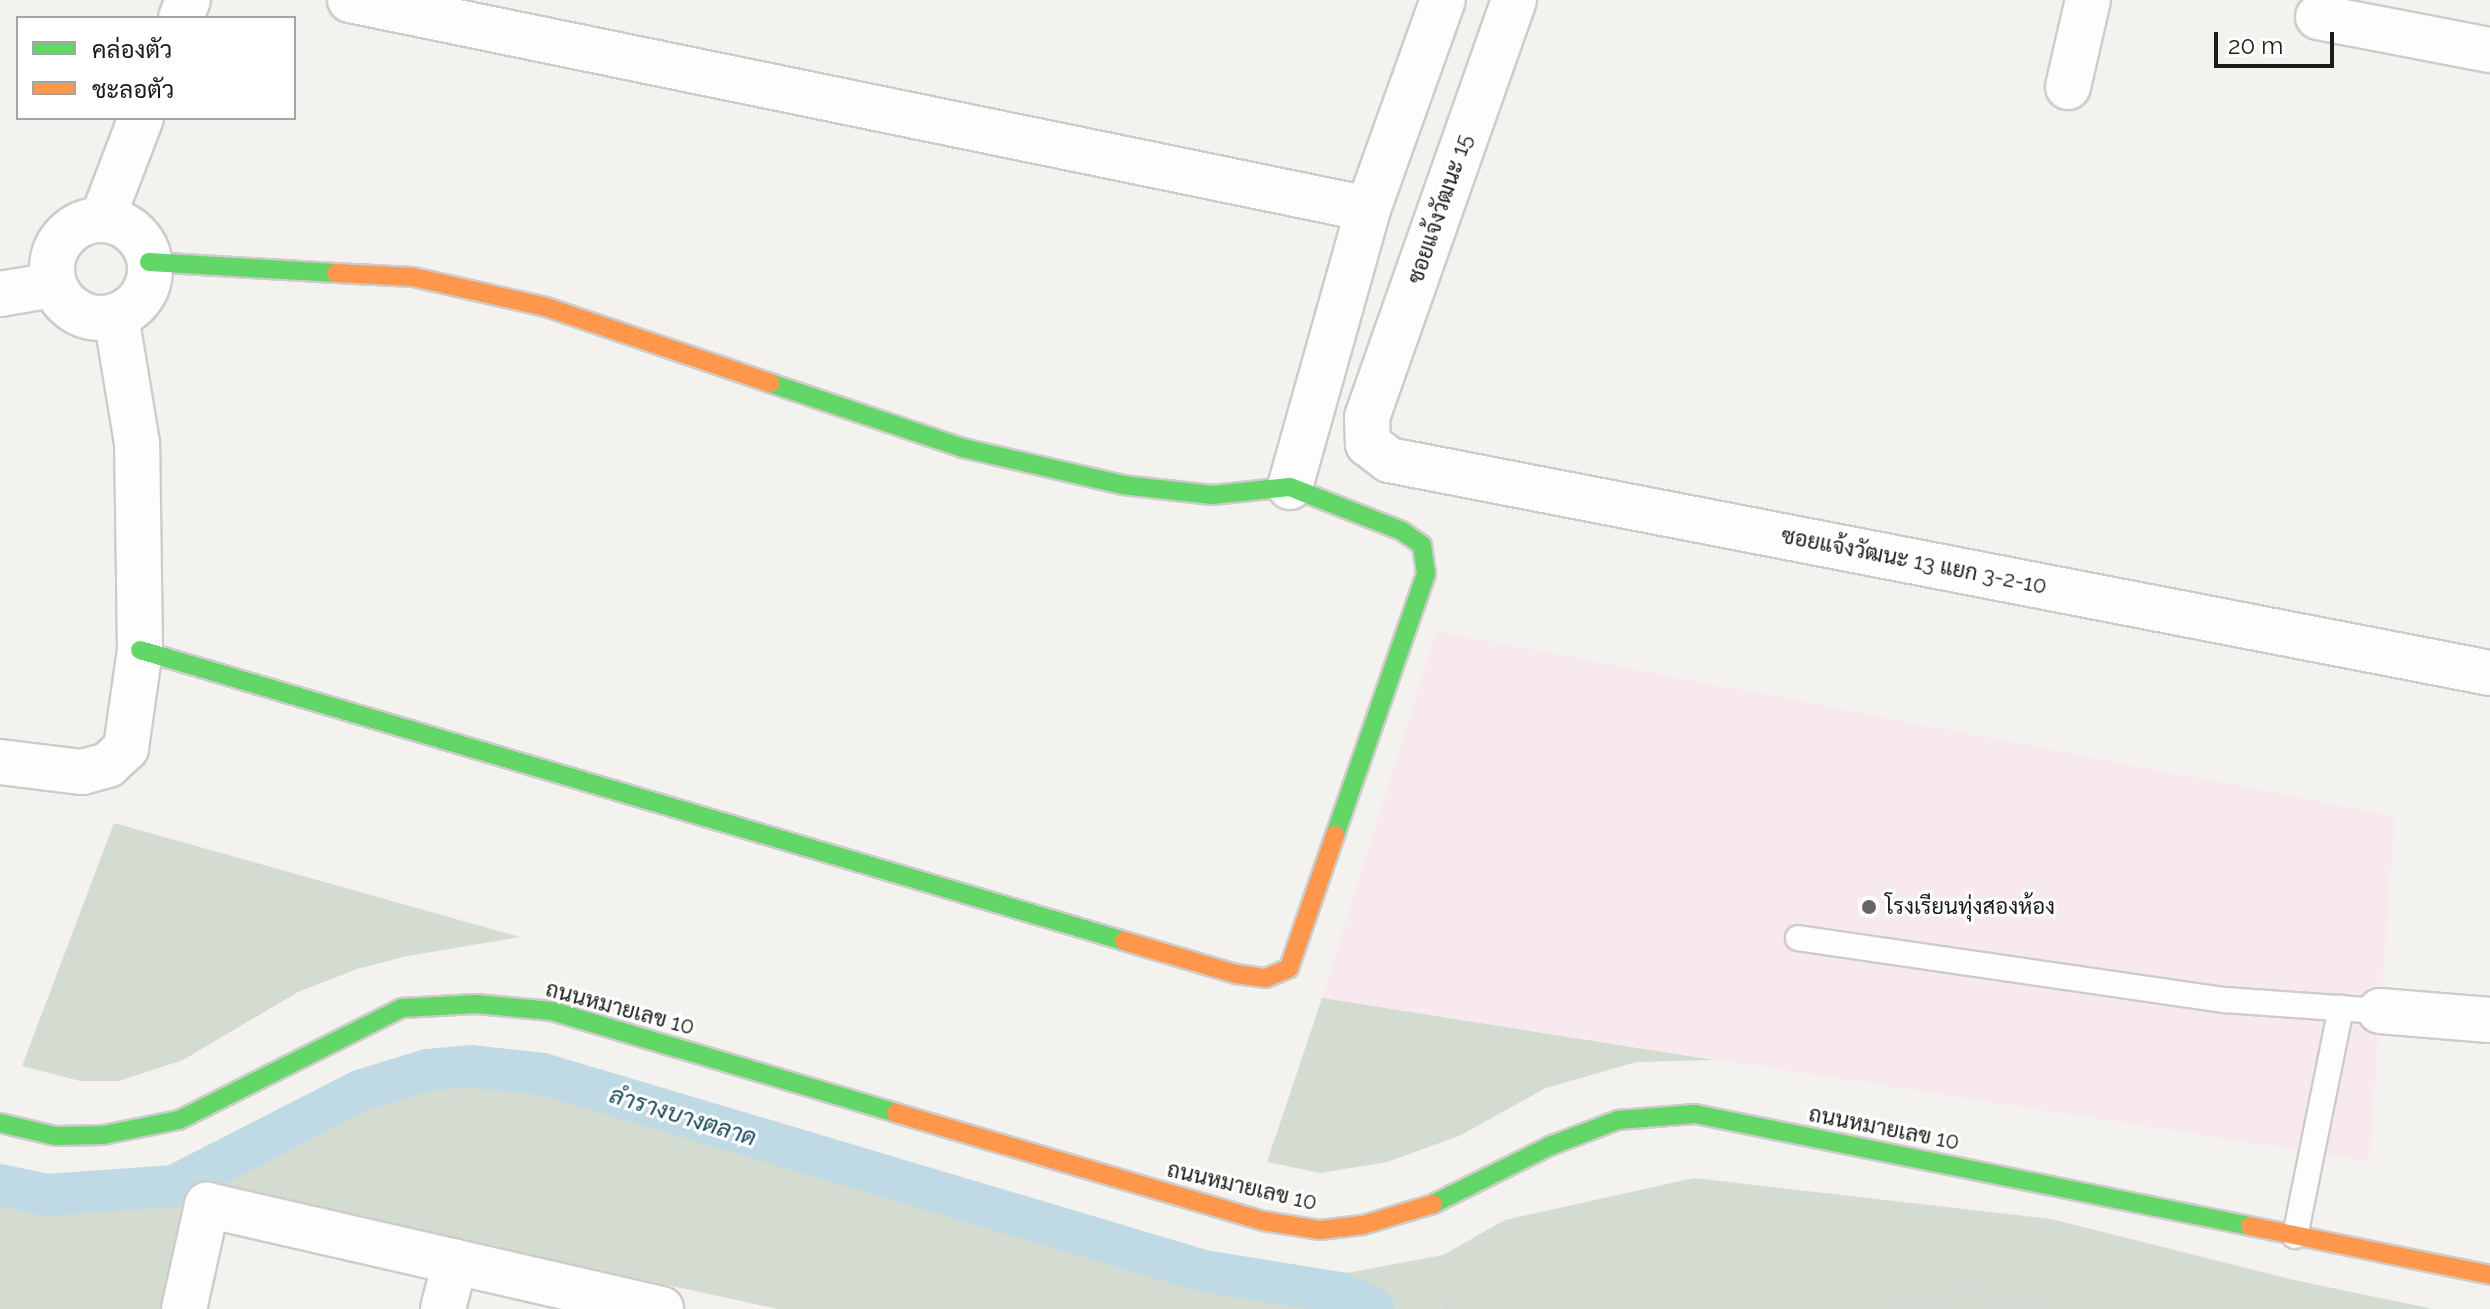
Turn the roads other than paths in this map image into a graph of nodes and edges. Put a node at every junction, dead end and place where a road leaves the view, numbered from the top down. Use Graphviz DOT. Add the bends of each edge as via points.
graph roads {
  1 [pos="350,0"];
  2 [pos="1443,0"];
  3 [pos="1514,0"];
  4 [pos="2088,0"];
  5 [pos="2318,17"];
  6 [pos="2490,50"];
  7 [pos="2068,87"];
  8 [pos="140,120"];
  9 [pos="1368,209"];
  10 [pos="102,220"];
  11 [pos="149,262"];
  12 [pos="54,285"];
  13 [pos="0,294"];
  14 [pos="116,316"];
  15 [pos="1367,417"];
  16 [pos="1290,487"];
  17 [pos="140,650"];
  18 [pos="2490,673"];
  19 [pos="0,762"];
  20 [pos="1798,938"];
  21 [pos="2360,1010"];
  22 [pos="2490,1020"];
  23 [pos="0,1123"];
  24 [pos="2295,1236"];
  25 [pos="455,1262"];
  26 [pos="2490,1275"];
  27 [pos="645,1307"];
  28 [pos="184,1309"];
  29 [pos="443,1309"];
  1 -- 9 [label="street"];
  2 -- 9 [label="street"];
  3 -- 15 [label="street, ซอยแจ้งวัฒนะ 15"];
  4 -- 7 [label="street"];
  5 -- 6 [label="street"];
  8 -- 10 [label="street"];
  9 -- 16 [label="street"];
  10 -- 11 [label="street" via="128,228 146,249"];
  10 -- 12 [label="street" via="86,222 61,240 51,269"];
  11 -- 14 [label="street" via="146,289 129,310"];
  11 -- 16 [label="street" via="413,277 546,307 963,448 1123,485 1212,495"];
  12 -- 13 [label="street"];
  12 -- 14 [label="street" via="72,309 86,316"];
  14 -- 17 [label="street" via="137,443"];
  15 -- 18 [label="street, ซอยแจ้งวัฒนะ 13 แยก 3-2-10" via="1368,444 1389,460"];
  16 -- 17 [label="street" via="1402,531 1422,545 1426,574 1289,968 1266,978 1236,974"];
  17 -- 19 [label="street" via="126,748 108,765 82,772"];
  20 -- 21 [label="lane" via="2225,1000"];
  21 -- 22 [label="street"];
  21 -- 24 [label="lane"];
  23 -- 24 [label="street, ถนนหมายเลข 10" via="56,1136 103,1135 179,1120 402,1008 476,1004 552,1011 1174,1196 1320,1230 1419,1211 1550,1146 1618,1120 1695,1114"];
  24 -- 26 [label="street, ถนนหมายเลข 10"];
  25 -- 27 [label="street"];
  25 -- 28 [label="street" via="207,1205"];
  25 -- 29 [label="street"];
}
